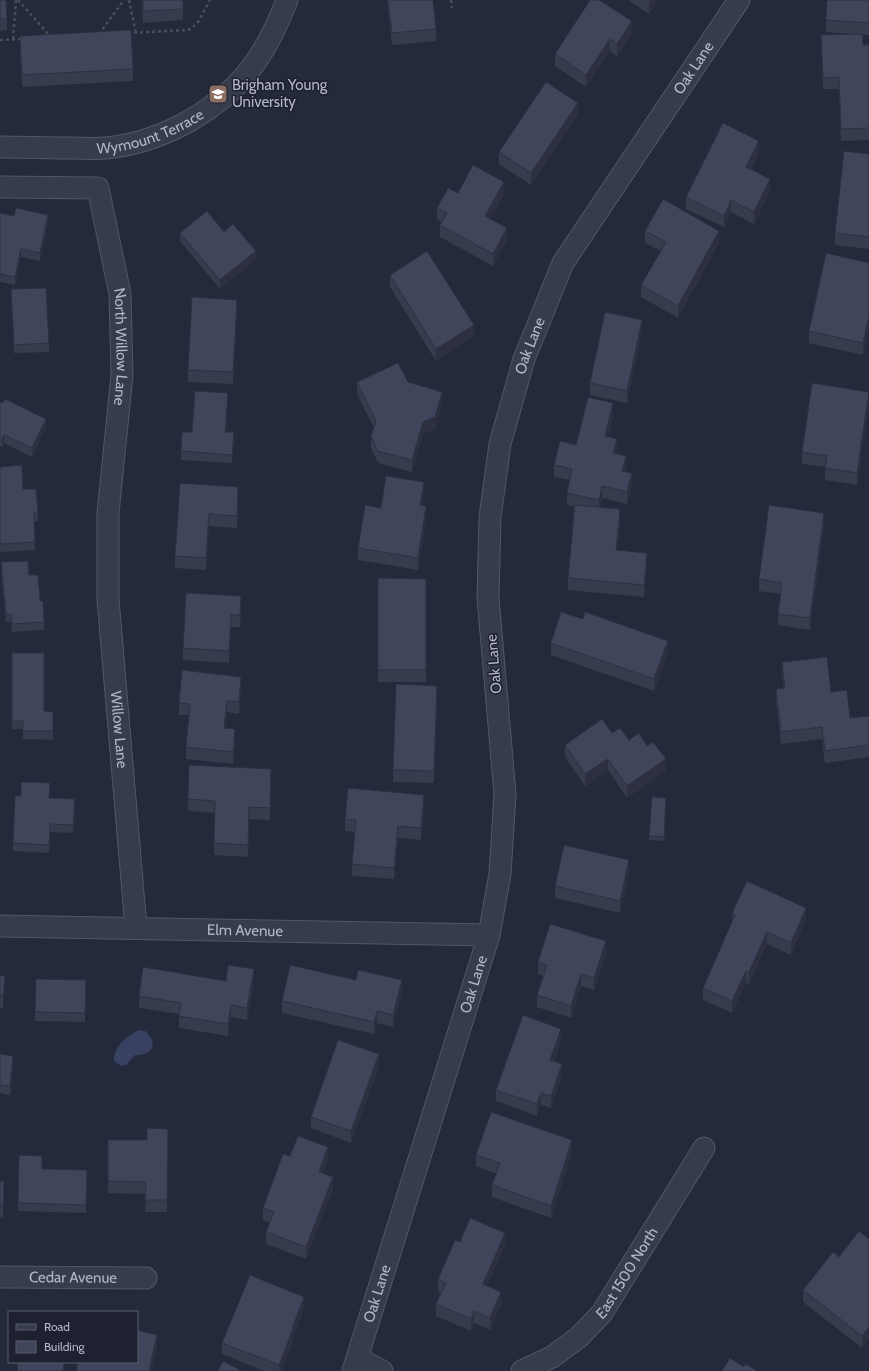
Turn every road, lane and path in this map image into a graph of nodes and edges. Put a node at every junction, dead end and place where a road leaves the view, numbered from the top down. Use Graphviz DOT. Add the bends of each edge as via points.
graph roads {
  1 [pos="17,0"];
  2 [pos="124,0"];
  3 [pos="129,0"];
  4 [pos="210,0"];
  5 [pos="287,0"];
  6 [pos="451,0"];
  7 [pos="739,0"];
  8 [pos="452,8"];
  9 [pos="136,33"];
  10 [pos="121,34"];
  11 [pos="106,35"];
  12 [pos="51,37"];
  13 [pos="59,37"];
  14 [pos="28,38"];
  15 [pos="44,38"];
  16 [pos="13,39"];
  17 [pos="0,40"];
  18 [pos="0,147"];
  19 [pos="0,187"];
  20 [pos="108,530"];
  21 [pos="0,926"];
  22 [pos="136,928"];
  23 [pos="489,935"];
  24 [pos="704,1148"];
  25 [pos="0,1277"];
  26 [pos="146,1278"];
  27 [pos="355,1365"];
  28 [pos="382,1371"];
  29 [pos="522,1371"];
  1 -- 12 [label="path"];
  1 -- 16 [label="path"];
  2 -- 11 [label="path" via="98,35"];
  3 -- 9 [label="path"];
  4 -- 9 [label="path" via="197,24 188,30"];
  5 -- 18 [label="street, Wymount Terrace" via="276,27 257,60 226,94 176,128 139,142 106,148"];
  6 -- 8 [label="path"];
  7 -- 23 [label="street, Oak Lane" via="563,263 524,359 500,444 490,517 488,598 505,794 500,874"];
  9 -- 10 [label="path"];
  12 -- 13 [label="path"];
  12 -- 15 [label="path"];
  14 -- 16 [label="path"];
  16 -- 17 [label="path"];
  19 -- 20 [label="street, North Willow Lane" via="98,188 120,294 121,316 122,375"];
  20 -- 22 [label="street, Willow Lane" via="108,600"];
  21 -- 22 [label="street, Elm Avenue"];
  22 -- 23 [label="street, Elm Avenue"];
  23 -- 27 [label="street, Oak Lane"];
  24 -- 29 [label="street, East 1500 North" via="602,1313 578,1337 552,1357"];
  25 -- 26 [label="street, Cedar Avenue"];
  27 -- 28 [label="street"];
}
